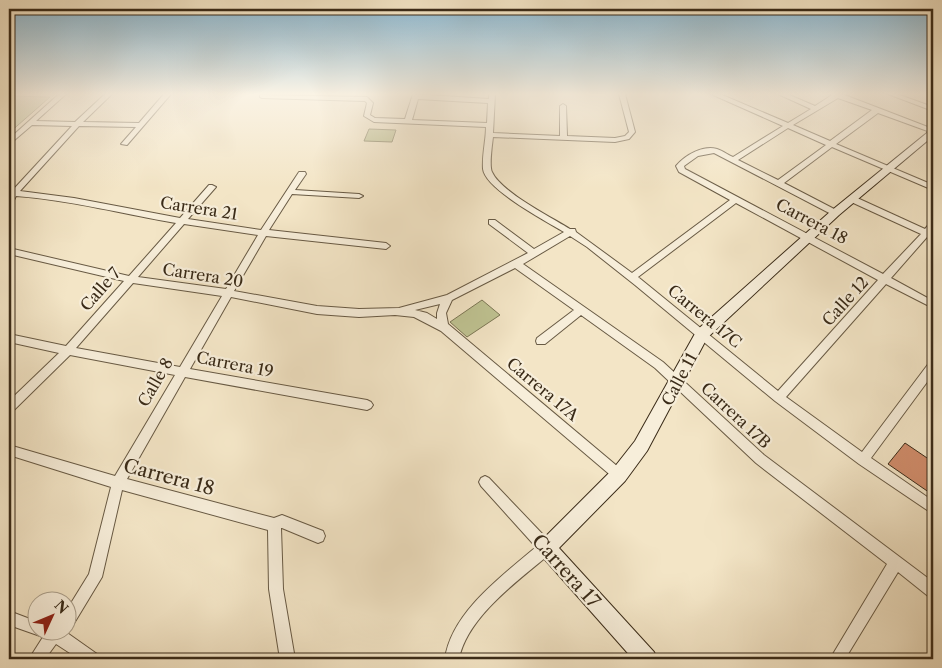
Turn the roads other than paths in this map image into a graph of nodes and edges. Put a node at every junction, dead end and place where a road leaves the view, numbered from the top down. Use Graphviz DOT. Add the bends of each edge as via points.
graph roads {
  1 [pos="30,125"];
  2 [pos="76,125"];
  3 [pos="141,125"];
  4 [pos="490,125"];
  5 [pos="564,125"];
  6 [pos="630,125"];
  7 [pos="857,125"];
  8 [pos="917,125"];
  9 [pos="788,126"];
  10 [pos="933,131"];
  11 [pos="489,135"];
  12 [pos="564,138"];
  13 [pos="9,142"];
  14 [pos="125,144"];
  15 [pos="833,145"];
  16 [pos="733,160"];
  17 [pos="889,169"];
  18 [pos="302,174"];
  19 [pos="778,184"];
  20 [pos="212,187"];
  21 [pos="933,188"];
  22 [pos="291,192"];
  23 [pos="11,193"];
  24 [pos="359,196"];
  25 [pos="736,199"];
  26 [pos="852,199"];
  27 [pos="9,202"];
  28 [pos="835,213"];
  29 [pos="182,221"];
  30 [pos="492,222"];
  31 [pos="933,225"];
  32 [pos="572,231"];
  33 [pos="263,233"];
  34 [pos="930,234"];
  35 [pos="807,238"];
  36 [pos="386,246"];
  37 [pos="9,252"];
  38 [pos="535,254"];
  39 [pos="516,264"];
  40 [pos="632,277"];
  41 [pos="130,279"];
  42 [pos="885,279"];
  43 [pos="228,293"];
  44 [pos="449,298"];
  45 [pos="933,305"];
  46 [pos="395,310"];
  47 [pos="580,310"];
  48 [pos="445,328"];
  49 [pos="702,334"];
  50 [pos="9,338"];
  51 [pos="541,341"];
  52 [pos="68,351"];
  53 [pos="933,366"];
  54 [pos="182,370"];
  55 [pos="677,381"];
  56 [pos="779,397"];
  57 [pos="368,405"];
  58 [pos="9,408"];
  59 [pos="9,450"];
  60 [pos="863,460"];
  61 [pos="619,476"];
  62 [pos="485,482"];
  63 [pos="118,483"];
  64 [pos="933,508"];
  65 [pos="274,525"];
  66 [pos="318,536"];
  67 [pos="546,548"];
  68 [pos="895,564"];
  69 [pos="933,591"];
  70 [pos="78,605"];
  71 [pos="9,618"];
  72 [pos="28,625"];
  73 [pos="47,640"];
  74 [pos="63,640"];
  75 [pos="452,655"];
  76 [pos="36,659"];
  77 [pos="92,659"];
  78 [pos="288,659"];
  79 [pos="647,659"];
  80 [pos="837,659"];
  1 -- 13 [label="street"];
  2 -- 23 [label="street"];
  3 -- 14 [label="street"];
  4 -- 11 [label="street"];
  5 -- 12 [label="street"];
  6 -- 12 [label="street" via="632,132 627,138"];
  7 -- 15 [label="street"];
  8 -- 10 [label="street"];
  9 -- 15 [label="street"];
  9 -- 16 [label="street"];
  10 -- 17 [label="street, Calle 11"];
  11 -- 12 [label="street"];
  11 -- 32 [label="street, Carrera 17C" via="487,171 491,178 526,205"];
  15 -- 17 [label="street"];
  15 -- 19 [label="street"];
  16 -- 19 [label="street"];
  16 -- 25 [label="street, Carrera 18" via="706,150 681,164 680,168"];
  17 -- 21 [label="street"];
  17 -- 26 [label="street, Calle 11"];
  18 -- 22 [label="street, Calle 8"];
  19 -- 28 [label="street"];
  20 -- 29 [label="street, Calle 7"];
  22 -- 24 [label="street"];
  22 -- 33 [label="street, Calle 8"];
  23 -- 27 [label="street"];
  23 -- 29 [label="street, Carrera 21" via="40,195"];
  25 -- 35 [label="street, Carrera 18"];
  25 -- 40 [label="street"];
  26 -- 28 [label="street, Calle 11"];
  26 -- 34 [label="street"];
  28 -- 35 [label="street, Calle 11"];
  29 -- 33 [label="street, Carrera 21"];
  29 -- 41 [label="street, Calle 7"];
  30 -- 38 [label="street"];
  31 -- 34 [label="street, Calle 12"];
  32 -- 38 [label="street"];
  32 -- 40 [label="street, Carrera 17C"];
  33 -- 36 [label="street, Carrera 21"];
  33 -- 43 [label="street, Calle 8"];
  34 -- 42 [label="street, Calle 12"];
  35 -- 42 [label="street, Carrera 18"];
  35 -- 49 [label="street, Calle 11"];
  37 -- 41 [label="street, Carrera 20"];
  38 -- 39 [label="street"];
  39 -- 44 [label="street"];
  39 -- 47 [label="street, Carrera 17B"];
  40 -- 49 [label="street, Carrera 17C"];
  41 -- 43 [label="street, Carrera 20"];
  41 -- 52 [label="street, Calle 7"];
  42 -- 45 [label="street, Carrera 18"];
  42 -- 56 [label="street, Calle 12"];
  43 -- 46 [label="street, Carrera 20" via="317,310"];
  43 -- 54 [label="street, Calle 8"];
  44 -- 46 [label="street"];
  44 -- 48 [label="street" via="441,309"];
  46 -- 48 [label="street, Carrera 17A" via="419,314"];
  47 -- 51 [label="street"];
  47 -- 55 [label="street, Carrera 17B"];
  48 -- 61 [label="street, Carrera 17A"];
  49 -- 55 [label="street, Calle 11"];
  49 -- 56 [label="street, Carrera 17C"];
  50 -- 52 [label="street, Carrera 19"];
  52 -- 54 [label="street, Carrera 19"];
  52 -- 58 [label="street, Calle 7"];
  53 -- 60 [label="street"];
  54 -- 57 [label="street, Carrera 19"];
  54 -- 63 [label="street, Calle 8"];
  55 -- 61 [label="street, Calle 11" via="641,446"];
  55 -- 68 [label="street, Carrera 17B" via="760,459"];
  56 -- 60 [label="street, Carrera 17C"];
  59 -- 63 [label="street, Carrera 18"];
  60 -- 64 [label="street, Carrera 17C"];
  61 -- 67 [label="street, Calle 11"];
  62 -- 67 [label="street, Carrera 17"];
  63 -- 65 [label="street, Carrera 18"];
  63 -- 70 [label="street, Calle 8" via="96,577"];
  65 -- 66 [label="street, Carrera 18" via="282,522"];
  65 -- 78 [label="street" via="276,589"];
  67 -- 75 [label="street, Calle 11" via="482,605 456,641"];
  67 -- 79 [label="street, Carrera 17"];
  68 -- 69 [label="street, Carrera 17B"];
  68 -- 80 [label="street"];
  71 -- 72 [label="street"];
  73 -- 76 [label="street"];
  74 -- 77 [label="street"];
}
